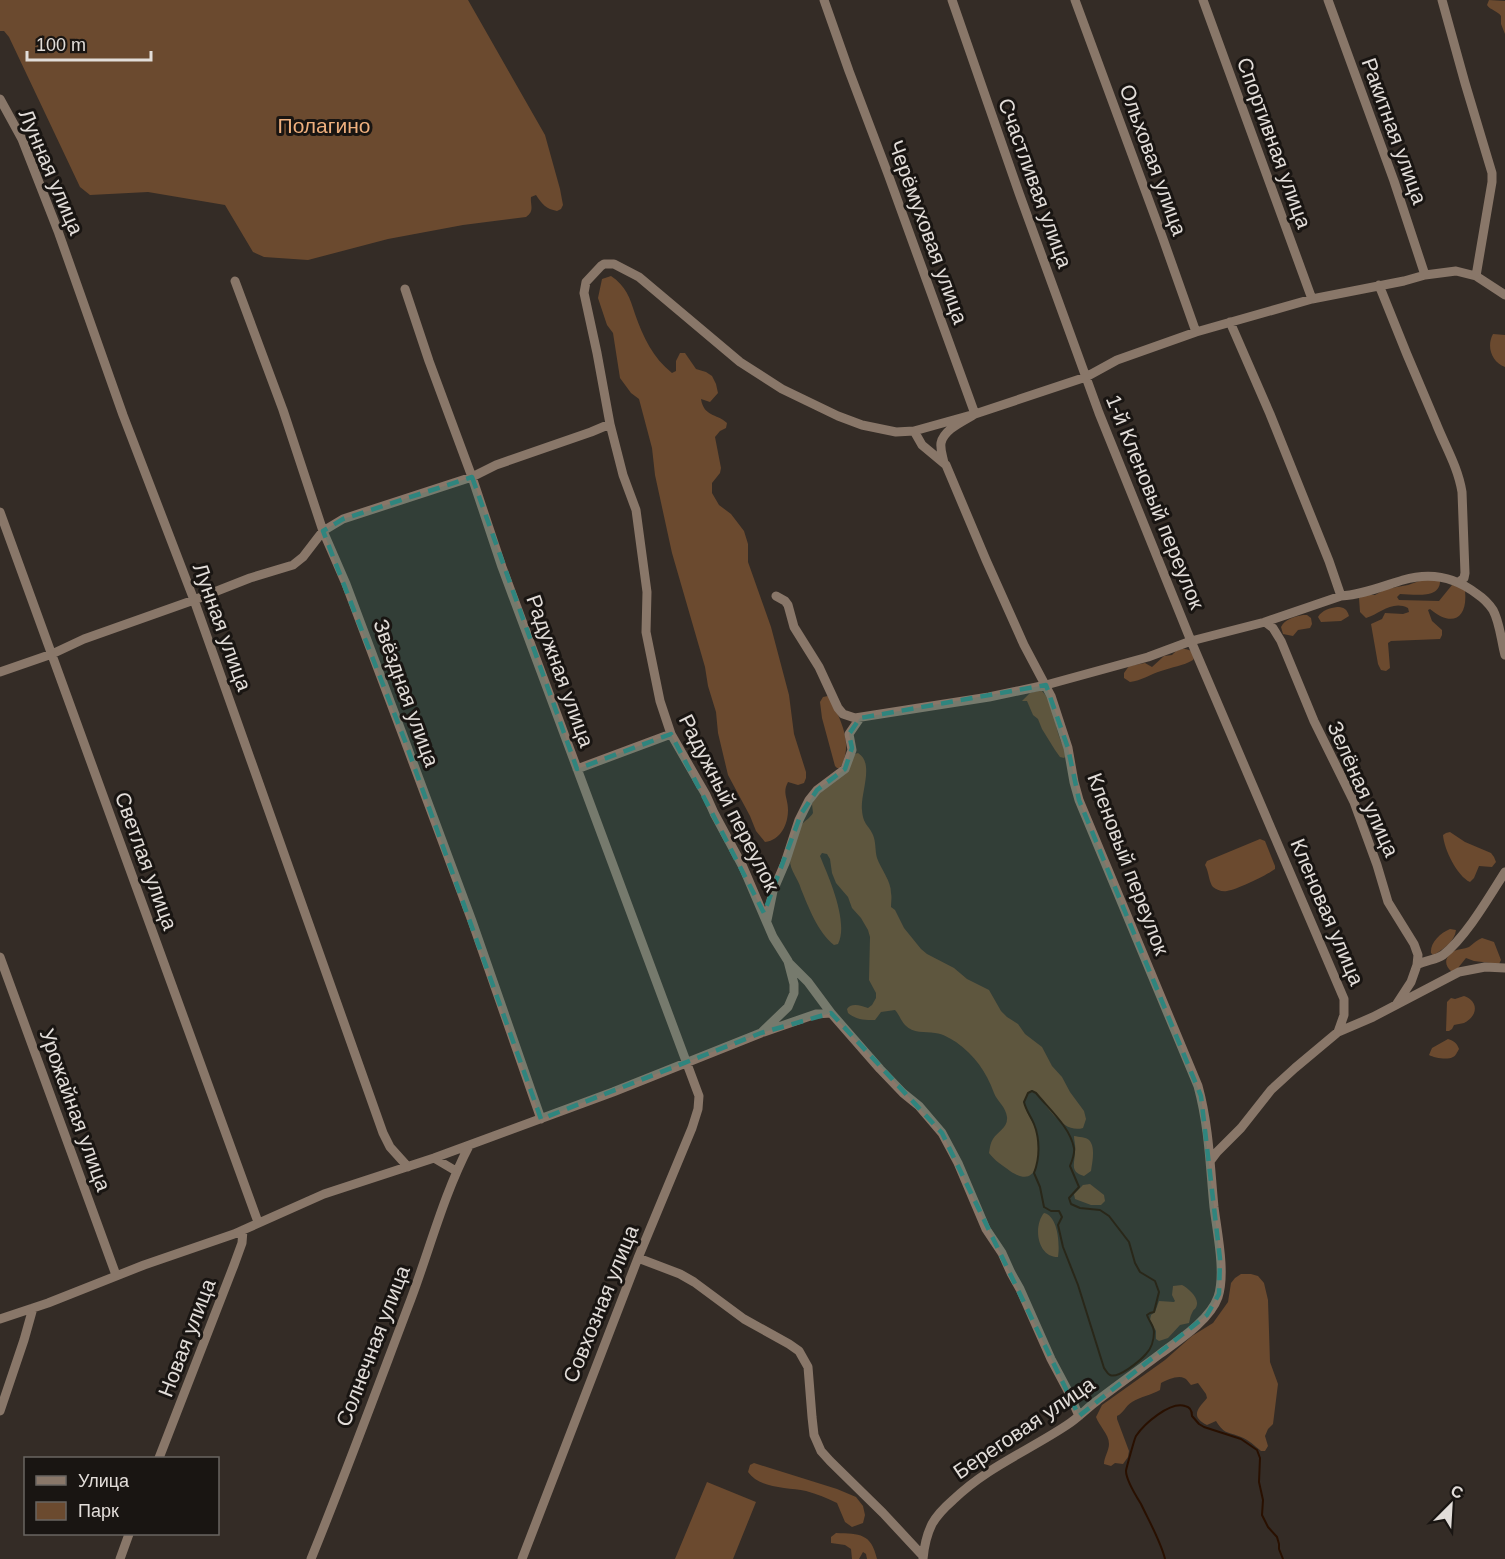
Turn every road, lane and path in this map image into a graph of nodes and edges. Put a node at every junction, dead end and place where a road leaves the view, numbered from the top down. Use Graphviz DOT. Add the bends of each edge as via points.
graph roads {
  1 [pos="824,0"];
  2 [pos="952,0"];
  3 [pos="1075,0"];
  4 [pos="1203,0"];
  5 [pos="1328,0"];
  6 [pos="1442,0"];
  7 [pos="0,99"];
  8 [pos="1425,274"];
  9 [pos="1476,276"];
  10 [pos="235,281"];
  11 [pos="1379,285"];
  12 [pos="405,289"];
  13 [pos="1505,295"];
  14 [pos="1312,299"];
  15 [pos="1230,322"];
  16 [pos="1196,332"];
  17 [pos="1086,377"];
  18 [pos="975,414"];
  19 [pos="610,424"];
  20 [pos="914,431"];
  21 [pos="944,463"];
  22 [pos="471,477"];
  23 [pos="0,512"];
  24 [pos="323,531"];
  25 [pos="1459,582"];
  26 [pos="776,596"];
  27 [pos="1341,596"];
  28 [pos="194,600"];
  29 [pos="1265,622"];
  30 [pos="1191,641"];
  31 [pos="52,654"];
  32 [pos="1505,655"];
  33 [pos="0,672"];
  34 [pos="1046,686"];
  35 [pos="860,718"];
  36 [pos="671,734"];
  37 [pos="578,769"];
  38 [pos="1505,872"];
  39 [pos="767,923"];
  40 [pos="0,957"];
  41 [pos="788,961"];
  42 [pos="1417,965"];
  43 [pos="1505,968"];
  44 [pos="1396,1005"];
  45 [pos="831,1013"];
  46 [pos="1338,1032"];
  47 [pos="761,1033"];
  48 [pos="686,1063"];
  49 [pos="541,1119"];
  50 [pos="469,1146"];
  51 [pos="434,1158"];
  52 [pos="1211,1160"];
  53 [pos="408,1167"];
  54 [pos="456,1171"];
  55 [pos="258,1222"];
  56 [pos="243,1230"];
  57 [pos="638,1258"];
  58 [pos="116,1275"];
  59 [pos="1219,1294"];
  60 [pos="33,1308"];
  61 [pos="0,1319"];
  62 [pos="0,1411"];
  63 [pos="1079,1416"];
  64 [pos="159,1457"];
  65 [pos="128,1535"];
  66 [pos="923,1557"];
  67 [pos="120,1559"];
  68 [pos="310,1559"];
  69 [pos="522,1559"];
  1 -- 18 [label="street, Черёмуховая улица"];
  2 -- 17 [label="street, Счастливая улица"];
  3 -- 16 [label="street, Ольховая улица"];
  4 -- 14 [label="street, Спортивная улица"];
  5 -- 8 [label="street, Ракитная улица"];
  6 -- 9 [label="street" via="1492,173"];
  7 -- 28 [label="street, Лунная улица" via="21,139 58,231"];
  8 -- 9 [label="street" via="1456,270"];
  8 -- 11 [label="street"];
  9 -- 13 [label="street"];
  10 -- 24 [label="street, Звёздная улица"];
  11 -- 14 [label="street"];
  11 -- 25 [label="street" via="1461,483 1466,573"];
  12 -- 22 [label="street, Радужная улица"];
  14 -- 15 [label="street"];
  15 -- 16 [label="street"];
  15 -- 27 [label="street"];
  16 -- 17 [label="street" via="1117,360"];
  17 -- 18 [label="street"];
  17 -- 30 [label="street, 1-й Кленовый переулок"];
  18 -- 20 [label="street"];
  18 -- 21 [label="street" via="946,434 941,445"];
  19 -- 20 [label="street, Радужный переулок" via="584,293 590,276 604,264 614,264 639,277 740,362 782,389 862,425 896,432"];
  19 -- 22 [label="street"];
  19 -- 36 [label="street, Радужный переулок" via="636,510 647,592 646,632"];
  20 -- 21 [label="street, Кленовый переулок" via="921,445"];
  21 -- 34 [label="street, Кленовый переулок"];
  22 -- 24 [label="street" via="343,519"];
  22 -- 37 [label="street, Радужная улица"];
  23 -- 31 [label="street, Светлая улица"];
  24 -- 28 [label="street" via="297,562"];
  24 -- 49 [label="street, Звёздная улица" via="472,921"];
  25 -- 27 [label="street" via="1425,575"];
  25 -- 32 [label="street" via="1492,608"];
  26 -- 35 [label="street" via="788,605 794,627 838,708 851,718"];
  27 -- 29 [label="street"];
  28 -- 31 [label="street"];
  28 -- 53 [label="street, Лунная улица" via="383,1133"];
  29 -- 30 [label="street"];
  29 -- 42 [label="street, Зелёная улица" via="1281,641 1314,722 1354,802 1388,902 1414,944"];
  30 -- 34 [label="street"];
  30 -- 46 [label="street, Кленовая улица" via="1344,999"];
  31 -- 33 [label="street"];
  31 -- 55 [label="street, Светлая улица"];
  34 -- 35 [label="street"];
  34 -- 52 [label="street, Кленовый переулок" via="1068,748 1079,800 1198,1086"];
  35 -- 39 [label="street" via="849,734 852,750 845,769 817,790 799,820 772,891"];
  36 -- 37 [label="street"];
  36 -- 39 [label="street, Радужный переулок" via="743,867"];
  37 -- 48 [label="street, Радужная улица"];
  38 -- 42 [label="street" via="1451,947 1441,956"];
  39 -- 41 [label="street, Радужный переулок"];
  40 -- 58 [label="street, Урожайная улица"];
  41 -- 45 [label="street"];
  41 -- 47 [label="street, Радужный переулок" via="794,984 791,1000"];
  42 -- 44 [label="street"];
  43 -- 44 [label="street" via="1459,972"];
  44 -- 46 [label="street"];
  45 -- 47 [label="street" via="816,1014"];
  45 -- 63 [label="street" via="942,1133"];
  46 -- 52 [label="street" via="1271,1090"];
  47 -- 48 [label="street, Радужный переулок"];
  48 -- 49 [label="street, Радужный переулок"];
  48 -- 57 [label="street, Совхозная улица" via="697,1089 698,1110"];
  49 -- 50 [label="street, Радужный переулок"];
  50 -- 51 [label="street, Радужный переулок"];
  50 -- 54 [label="street, Солнечная улица"];
  51 -- 53 [label="street, Радужный переулок"];
  51 -- 54 [label="street"];
  52 -- 59 [label="street, Кленовый переулок" via="1220,1259"];
  53 -- 55 [label="street, Радужный переулок" via="324,1194"];
  54 -- 68 [label="street, Солнечная улица"];
  55 -- 56 [label="street, Радужный переулок"];
  56 -- 58 [label="street, Радужный переулок"];
  56 -- 64 [label="street, Новая улица" via="234,1265"];
  57 -- 66 [label="street" via="694,1282 744,1319 798,1351 808,1367 814,1435 821,1451"];
  57 -- 69 [label="street, Совхозная улица"];
  58 -- 60 [label="street, Радужный переулок"];
  59 -- 63 [label="street, Береговая улица" via="1214,1307 1185,1335"];
  60 -- 61 [label="street, Радужный переулок"];
  60 -- 62 [label="street"];
  63 -- 66 [label="street, Береговая улица" via="965,1488 933,1523"];
  65 -- 67 [label="street"];
}
